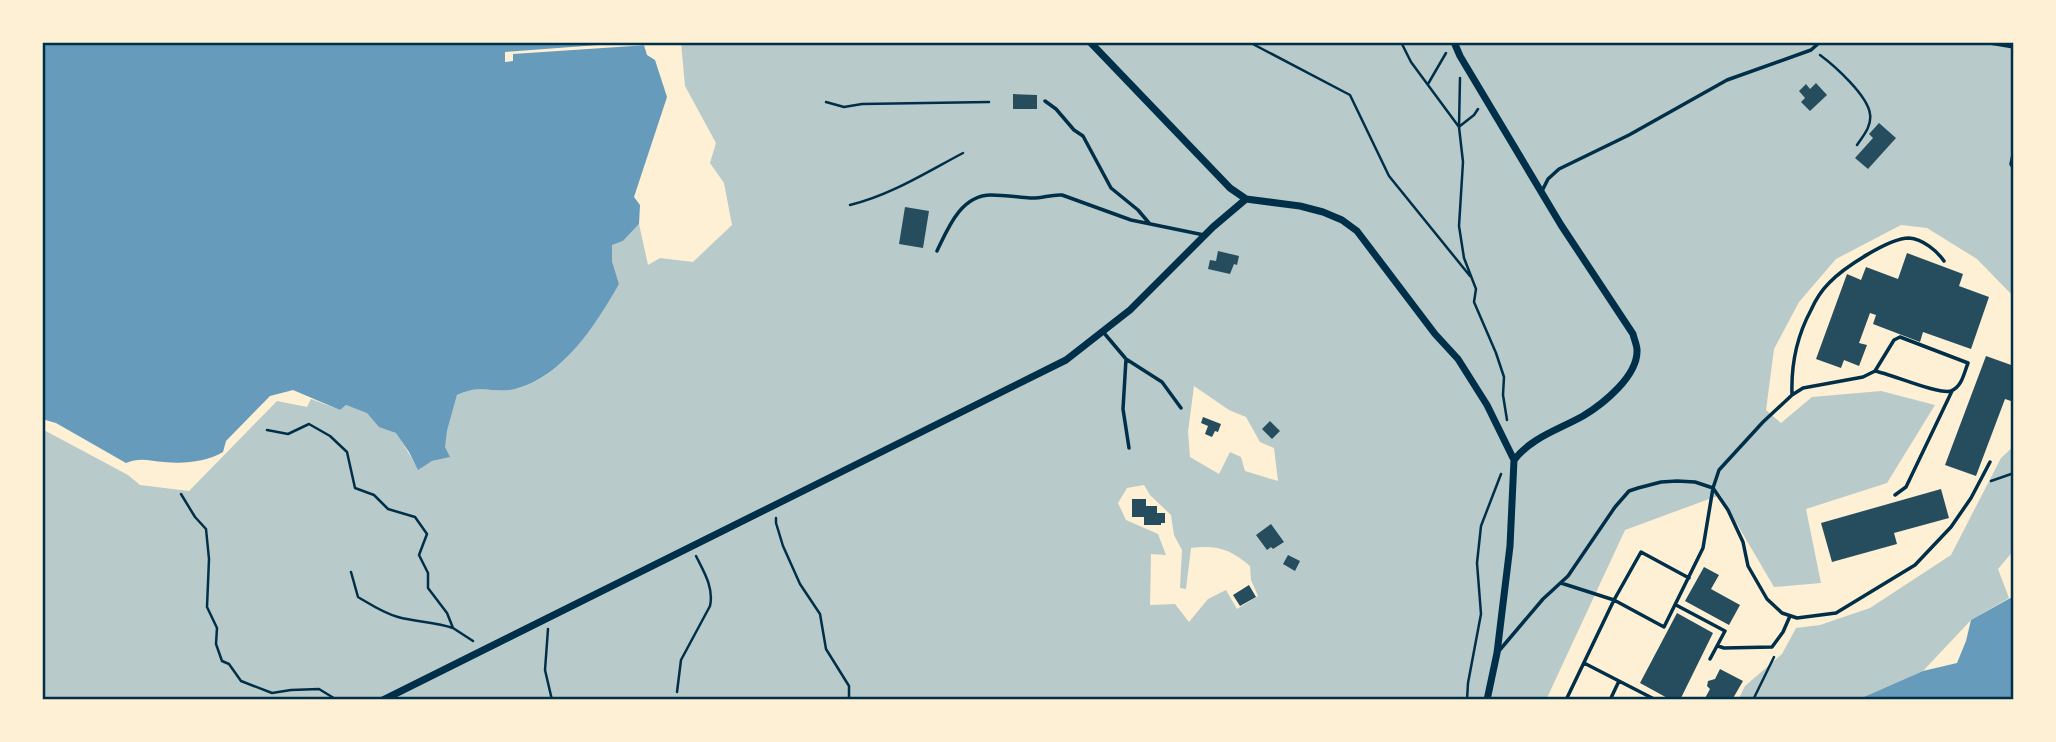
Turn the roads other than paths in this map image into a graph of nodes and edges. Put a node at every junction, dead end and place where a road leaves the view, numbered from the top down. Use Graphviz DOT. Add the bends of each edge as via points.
graph roads {
  1 [pos="1090,42"];
  2 [pos="1454,42"];
  3 [pos="1820,42"];
  4 [pos="1984,42"];
  5 [pos="2014,47"];
  6 [pos="1045,101"];
  7 [pos="2014,150"];
  8 [pos="2014,169"];
  9 [pos="1542,193"];
  10 [pos="1246,200"];
  11 [pos="1150,225"];
  12 [pos="1205,235"];
  13 [pos="937,251"];
  14 [pos="1944,261"];
  15 [pos="1102,331"];
  16 [pos="1126,359"];
  17 [pos="1875,371"];
  18 [pos="1953,390"];
  19 [pos="1792,395"];
  20 [pos="1181,408"];
  21 [pos="1129,448"];
  22 [pos="1514,459"];
  23 [pos="1990,462"];
  24 [pos="1713,488"];
  25 [pos="1895,495"];
  26 [pos="1689,578"];
  27 [pos="1561,583"];
  28 [pos="1614,600"];
  29 [pos="1676,605"];
  30 [pos="1790,616"];
  31 [pos="1718,646"];
  32 [pos="1497,653"];
  33 [pos="1710,659"];
  34 [pos="1584,663"];
  35 [pos="1619,681"];
  36 [pos="392,698"];
  37 [pos="1612,699"];
  38 [pos="383,700"];
  39 [pos="1487,700"];
  40 [pos="1566,700"];
  41 [pos="1656,700"];
  1 -- 10 [label="street"];
  2 -- 9 [label="street"];
  3 -- 9 [label="lane" via="1811,50 1727,80 1559,169"];
  4 -- 5 [label="lane"];
  6 -- 11 [label="lane" via="1083,136 1111,188"];
  7 -- 8 [label="lane"];
  9 -- 22 [label="street" via="1633,334 1637,350 1626,380 1613,393 1585,415 1545,434"];
  10 -- 12 [label="street"];
  10 -- 22 [label="street" via="1323,212 1357,231 1458,359"];
  11 -- 12 [label="lane"];
  11 -- 13 [label="lane" via="1062,195 988,195 971,200 959,212"];
  12 -- 15 [label="street" via="1130,310"];
  14 -- 19 [label="lane" via="1936,250 1911,238 1894,241 1853,263 1829,283 1796,344"];
  15 -- 16 [label="lane"];
  15 -- 36 [label="street" via="1066,360"];
  16 -- 20 [label="lane" via="1162,382"];
  16 -- 21 [label="lane" via="1123,409"];
  17 -- 18 [label="lane" via="1946,392"];
  17 -- 18 [label="lane" via="1900,337 1968,363"];
  17 -- 19 [label="lane" via="1803,387"];
  18 -- 25 [label="lane" via="1906,487"];
  19 -- 24 [label="lane" via="1719,470"];
  22 -- 32 [label="street" via="1510,546"];
  23 -- 30 [label="lane" via="1951,527 1915,565 1836,613"];
  24 -- 26 [label="lane" via="1703,548"];
  24 -- 27 [label="lane" via="1695,482 1661,482 1629,491"];
  24 -- 30 [label="lane" via="1728,510 1748,566 1767,599"];
  26 -- 28 [label="lane" via="1641,552"];
  26 -- 29 [label="lane"];
  27 -- 28 [label="lane"];
  27 -- 32 [label="lane"];
  28 -- 29 [label="lane" via="1664,627"];
  28 -- 34 [label="lane"];
  29 -- 31 [label="lane" via="1726,631"];
  30 -- 31 [label="lane" via="1772,647"];
  31 -- 33 [label="lane"];
  32 -- 39 [label="street"];
  34 -- 35 [label="lane"];
  34 -- 40 [label="lane"];
  35 -- 37 [label="lane"];
  35 -- 41 [label="lane"];
  36 -- 38 [label="street"];
}
